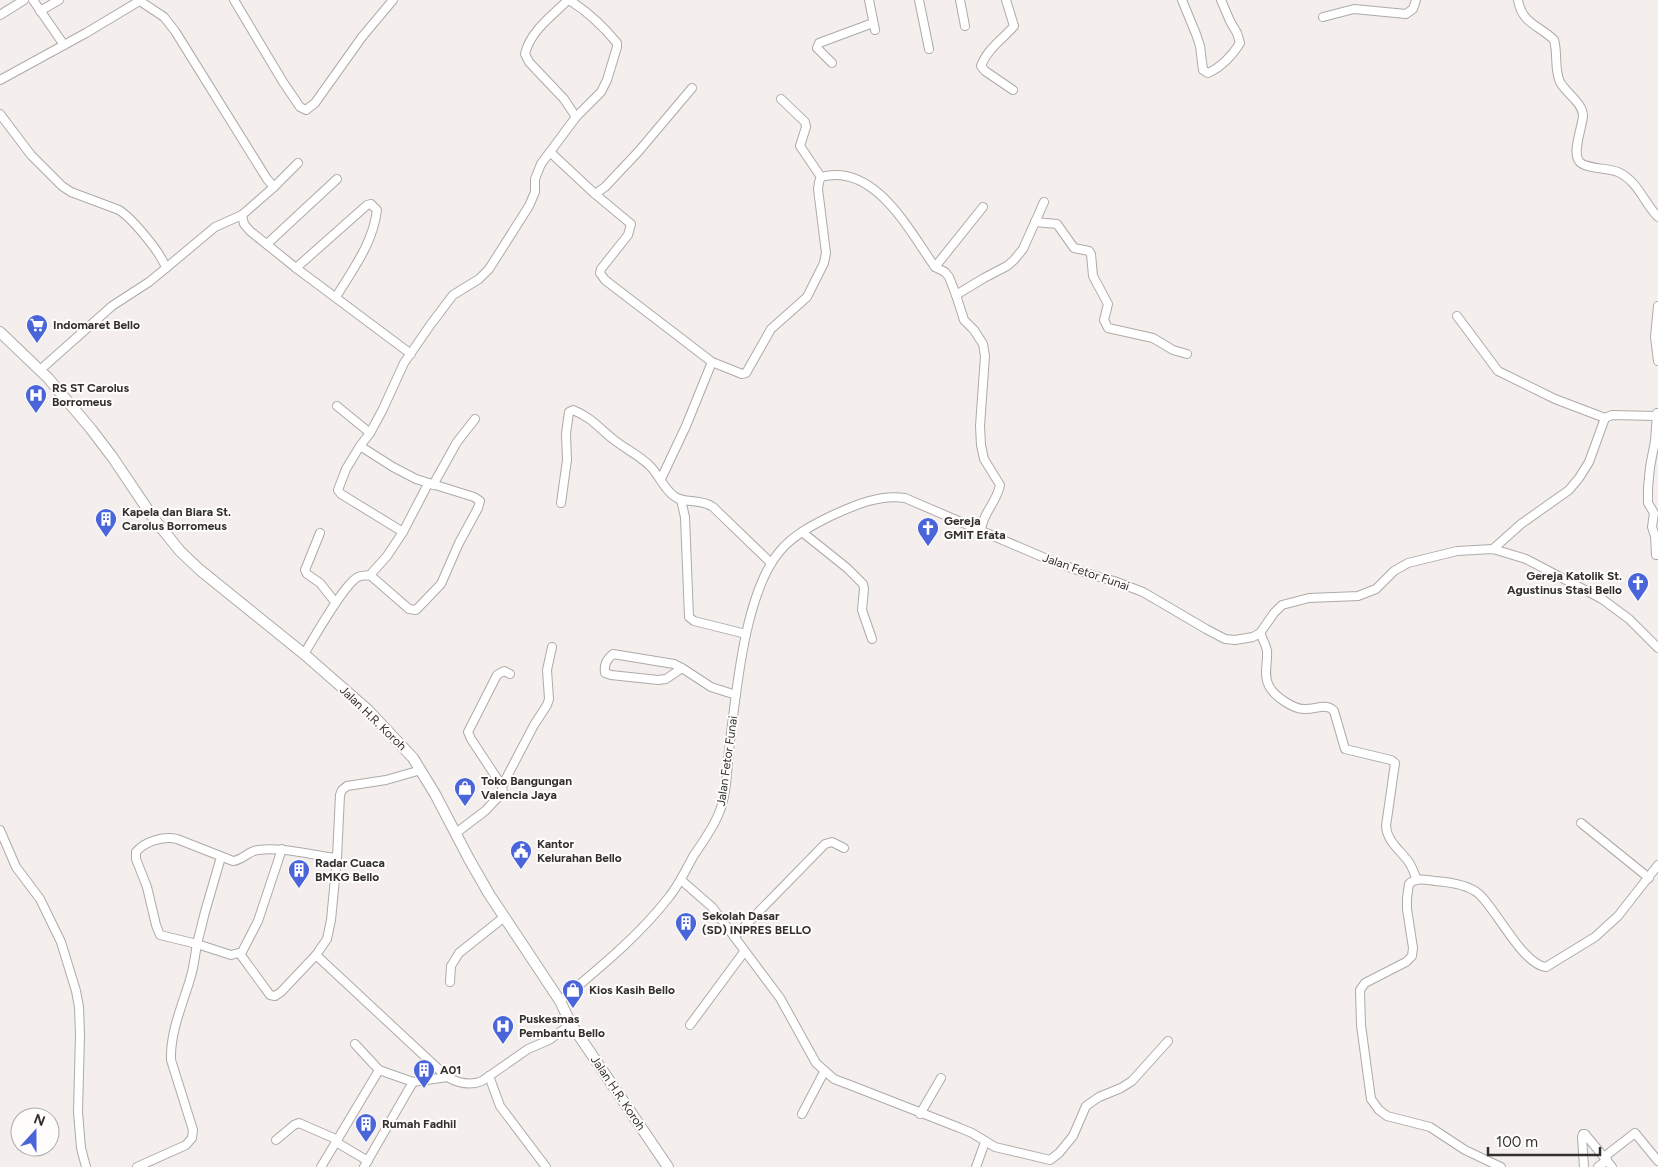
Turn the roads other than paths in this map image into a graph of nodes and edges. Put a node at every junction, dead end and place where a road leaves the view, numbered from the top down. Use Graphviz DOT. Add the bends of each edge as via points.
graph roads {
  1 [pos="24,0"];
  2 [pos="33,0"];
  3 [pos="59,0"];
  4 [pos="140,0"];
  5 [pos="234,0"];
  6 [pos="394,0"];
  7 [pos="568,0"];
  8 [pos="869,0"];
  9 [pos="919,0"];
  10 [pos="960,0"];
  11 [pos="1006,0"];
  12 [pos="1182,0"];
  13 [pos="1221,0"];
  14 [pos="1416,0"];
  15 [pos="1518,0"];
  16 [pos="40,11"];
  17 [pos="0,15"];
  18 [pos="1323,17"];
  19 [pos="965,26"];
  20 [pos="64,46"];
  21 [pos="929,49"];
  22 [pos="832,63"];
  23 [pos="0,80"];
  24 [pos="692,88"];
  25 [pos="1013,90"];
  26 [pos="781,99"];
  27 [pos="0,114"];
  28 [pos="576,117"];
  29 [pos="550,152"];
  30 [pos="298,163"];
  31 [pos="821,176"];
  32 [pos="338,179"];
  33 [pos="274,187"];
  34 [pos="595,194"];
  35 [pos="1044,202"];
  36 [pos="983,207"];
  37 [pos="242,215"];
  38 [pos="1658,217"];
  39 [pos="1035,222"];
  40 [pos="267,244"];
  41 [pos="935,267"];
  42 [pos="166,268"];
  43 [pos="296,268"];
  44 [pos="956,295"];
  45 [pos="336,296"];
  46 [pos="1658,306"];
  47 [pos="1457,316"];
  48 [pos="0,332"];
  49 [pos="412,354"];
  50 [pos="1187,354"];
  51 [pos="1658,360"];
  52 [pos="712,362"];
  53 [pos="40,370"];
  54 [pos="336,406"];
  55 [pos="1657,414"];
  56 [pos="1605,418"];
  57 [pos="476,419"];
  58 [pos="370,432"];
  59 [pos="360,446"];
  60 [pos="661,478"];
  61 [pos="430,484"];
  62 [pos="680,500"];
  63 [pos="561,503"];
  64 [pos="1655,509"];
  65 [pos="980,530"];
  66 [pos="403,532"];
  67 [pos="802,532"];
  68 [pos="320,533"];
  69 [pos="1493,550"];
  70 [pos="1658,555"];
  71 [pos="771,563"];
  72 [pos="370,576"];
  73 [pos="336,602"];
  74 [pos="1260,633"];
  75 [pos="746,634"];
  76 [pos="872,639"];
  77 [pos="552,647"];
  78 [pos="1658,648"];
  79 [pos="304,654"];
  80 [pos="682,668"];
  81 [pos="510,674"];
  82 [pos="736,695"];
  83 [pos="421,770"];
  84 [pos="502,786"];
  85 [pos="1581,823"];
  86 [pos="0,830"];
  87 [pos="456,833"];
  88 [pos="844,848"];
  89 [pos="282,849"];
  90 [pos="221,857"];
  91 [pos="337,858"];
  92 [pos="1658,865"];
  93 [pos="1649,878"];
  94 [pos="681,880"];
  95 [pos="1417,880"];
  96 [pos="503,918"];
  97 [pos="734,937"];
  98 [pos="197,944"];
  99 [pos="744,952"];
  100 [pos="240,954"];
  101 [pos="316,954"];
  102 [pos="450,982"];
  103 [pos="560,1001"];
  104 [pos="572,1024"];
  105 [pos="690,1024"];
  106 [pos="1168,1041"];
  107 [pos="354,1044"];
  108 [pos="379,1070"];
  109 [pos="824,1072"];
  110 [pos="489,1076"];
  111 [pos="447,1077"];
  112 [pos="941,1078"];
  113 [pos="413,1082"];
  114 [pos="802,1114"];
  115 [pos="920,1114"];
  116 [pos="276,1140"];
  117 [pos="337,1141"];
  118 [pos="985,1142"];
  119 [pos="1605,1159"];
  120 [pos="1050,1160"];
  121 [pos="1658,1161"];
  122 [pos="366,1164"];
  123 [pos="86,1167"];
  124 [pos="137,1167"];
  125 [pos="321,1167"];
  126 [pos="546,1167"];
  127 [pos="668,1167"];
  128 [pos="976,1167"];
  129 [pos="1056,1167"];
  130 [pos="1501,1167"];
  131 [pos="1584,1167"];
  132 [pos="1598,1167"];
  133 [pos="1612,1167"];
  1 -- 17 [label="street"];
  2 -- 16 [label="street"];
  3 -- 16 [label="street"];
  4 -- 20 [label="street"];
  4 -- 33 [label="street" via="164,17 175,30"];
  5 -- 6 [label="street" via="283,82 300,107 306,110 315,103 362,37"];
  7 -- 28 [label="street" via="532,38 525,54"];
  7 -- 28 [label="street" via="580,6 611,35 617,45 601,92"];
  8 -- 22 [label="street" via="874,26 819,43 819,52"];
  9 -- 21 [label="street"];
  10 -- 19 [label="street"];
  11 -- 25 [label="street" via="1014,26 995,45 981,66"];
  12 -- 13 [label="street" via="1200,46 1203,70 1208,73 1240,43"];
  14 -- 18 [label="street" via="1414,9 1406,14 1354,9"];
  15 -- 38 [label="street" via="1526,20 1554,40 1558,77 1582,111 1577,159 1583,165 1616,171 1629,178"];
  16 -- 20 [label="street"];
  20 -- 23 [label="street"];
  24 -- 34 [label="street" via="638,152 605,188"];
  26 -- 31 [label="street" via="805,122 800,146"];
  27 -- 42 [label="street" via="31,155 62,186 122,212 153,245"];
  28 -- 29 [label="street"];
  29 -- 34 [label="street"];
  29 -- 49 [label="street" via="535,179 535,192 529,206 489,270 449,300"];
  30 -- 33 [label="street"];
  31 -- 41 [label="street" via="839,175 868,185 892,205"];
  31 -- 52 [label="street" via="818,189 826,256 807,297 771,329 746,373"];
  32 -- 40 [label="street"];
  33 -- 37 [label="street"];
  34 -- 52 [label="street" via="631,224 628,235 601,269 602,277"];
  35 -- 39 [label="street"];
  36 -- 41 [label="street"];
  37 -- 40 [label="street" via="250,231"];
  37 -- 42 [label="street" via="215,228"];
  39 -- 44 [label="street" via="1023,249 1014,260"];
  39 -- 50 [label="street" via="1057,224 1074,248 1091,254 1093,276 1108,304 1104,320 1108,328 1153,338"];
  40 -- 43 [label="street"];
  41 -- 44 [label="street" via="944,272"];
  42 -- 53 [label="street" via="112,306"];
  43 -- 45 [label="street"];
  43 -- 45 [label="street" via="371,204 377,210 376,224 365,249"];
  44 -- 65 [label="street" via="964,320 983,344 981,445 984,459 1000,485"];
  45 -- 49 [label="street"];
  46 -- 51 [label="street" via="1655,336"];
  47 -- 56 [label="street" via="1498,371 1555,400"];
  48 -- 53 [label="main road, Jalan H.R. Koroh"];
  49 -- 58 [label="street"];
  52 -- 60 [label="street"];
  53 -- 79 [label="main road, Jalan H.R. Koroh" via="91,429 154,520 180,551"];
  54 -- 58 [label="street"];
  55 -- 56 [label="street"];
  55 -- 64 [label="street" via="1648,488 1648,503"];
  56 -- 69 [label="street" via="1588,462 1570,490 1521,524"];
  57 -- 61 [label="street"];
  58 -- 59 [label="street"];
  59 -- 61 [label="street" via="393,468"];
  59 -- 66 [label="street" via="339,484 339,492"];
  60 -- 62 [label="street"];
  60 -- 63 [label="street" via="599,425 572,410 567,419 567,460"];
  61 -- 66 [label="street"];
  61 -- 72 [label="street" via="480,501 441,584 422,605 412,610"];
  62 -- 71 [label="street" via="709,504"];
  62 -- 75 [label="street" via="685,517 689,617"];
  64 -- 70 [label="street" via="1652,527"];
  65 -- 67 [label="street, Jalan Fetor Funai" via="905,498 891,497 841,511"];
  65 -- 74 [label="street, Jalan Fetor Funai" via="1061,565 1143,592 1218,636 1235,640"];
  66 -- 72 [label="street"];
  67 -- 71 [label="street, Jalan Fetor Funai" via="780,550"];
  67 -- 76 [label="street" via="863,584 862,610"];
  68 -- 73 [label="street" via="305,570"];
  69 -- 74 [label="street" via="1457,551 1408,563 1394,571 1376,589 1358,596 1309,598 1282,605"];
  69 -- 78 [label="street" via="1526,559 1602,599 1629,619"];
  71 -- 75 [label="street, Jalan Fetor Funai" via="763,576"];
  72 -- 73 [label="street" via="355,579"];
  73 -- 79 [label="street"];
  74 -- 95 [label="street" via="1267,649 1266,681 1276,695 1302,709 1330,707 1346,750 1395,763 1386,830 1390,840 1409,862"];
  75 -- 82 [label="street, Jalan Fetor Funai"];
  77 -- 84 [label="street" via="547,670 547,705"];
  79 -- 83 [label="main road, Jalan H.R. Koroh" via="380,721"];
  80 -- 80 [label="street" via="613,654 606,662 605,674 658,680 666,679"];
  80 -- 82 [label="street" via="711,687"];
  81 -- 84 [label="street" via="504,671 496,675 468,732"];
  82 -- 94 [label="street, Jalan Fetor Funai" via="721,808"];
  83 -- 87 [label="main road, Jalan H.R. Koroh"];
  83 -- 91 [label="street" via="347,786 342,790"];
  84 -- 87 [label="street" via="503,792 498,799"];
  85 -- 93 [label="street"];
  86 -- 123 [label="street" via="16,867 40,899 61,942 76,991 80,1035 78,1112"];
  87 -- 96 [label="main road, Jalan H.R. Koroh"];
  88 -- 97 [label="street" via="832,842 825,844"];
  89 -- 90 [label="street" via="259,850 233,861"];
  89 -- 91 [label="street"];
  89 -- 100 [label="street" via="258,921"];
  90 -- 98 [label="street"];
  90 -- 98 [label="street" via="166,837 136,852 159,934"];
  91 -- 101 [label="street" via="329,933"];
  92 -- 93 [label="street"];
  93 -- 95 [label="street" via="1618,916 1595,937 1546,967 1537,964 1516,943 1478,893 1441,881"];
  94 -- 97 [label="street" via="712,907"];
  94 -- 103 [label="street, Jalan Fetor Funai" via="643,926"];
  95 -- 130 [label="street" via="1409,884 1406,898 1412,956 1365,983 1360,990 1361,1026 1371,1099 1387,1116 1430,1127 1465,1150"];
  96 -- 102 [label="street" via="459,952 451,966"];
  96 -- 103 [label="main road, Jalan H.R. Koroh"];
  97 -- 99 [label="street"];
  98 -- 100 [label="street" via="231,956"];
  98 -- 124 [label="street" via="170,1052 193,1136 186,1145"];
  99 -- 105 [label="street"];
  99 -- 109 [label="street" via="780,998 810,1054"];
  100 -- 101 [label="street" via="270,995 275,996"];
  101 -- 111 [label="street"];
  103 -- 104 [label="main road, Jalan H.R. Koroh"];
  104 -- 110 [label="street"];
  104 -- 127 [label="main road, Jalan H.R. Koroh"];
  106 -- 120 [label="street" via="1132,1081 1086,1106 1072,1136"];
  107 -- 108 [label="street"];
  108 -- 113 [label="street"];
  108 -- 117 [label="street"];
  109 -- 114 [label="street"];
  109 -- 115 [label="street"];
  110 -- 111 [label="street" via="473,1083"];
  110 -- 126 [label="street" via="500,1106"];
  111 -- 113 [label="street"];
  112 -- 115 [label="street"];
  113 -- 122 [label="street"];
  115 -- 118 [label="street" via="972,1133"];
  116 -- 117 [label="street" via="299,1123"];
  117 -- 122 [label="street"];
  117 -- 125 [label="street"];
  118 -- 120 [label="street" via="1010,1152"];
  118 -- 128 [label="street"];
  119 -- 121 [label="street" via="1635,1134"];
  119 -- 131 [label="street" via="1582,1134"];
  119 -- 132 [label="street"];
  119 -- 133 [label="street"];
  120 -- 129 [label="street"];
}
